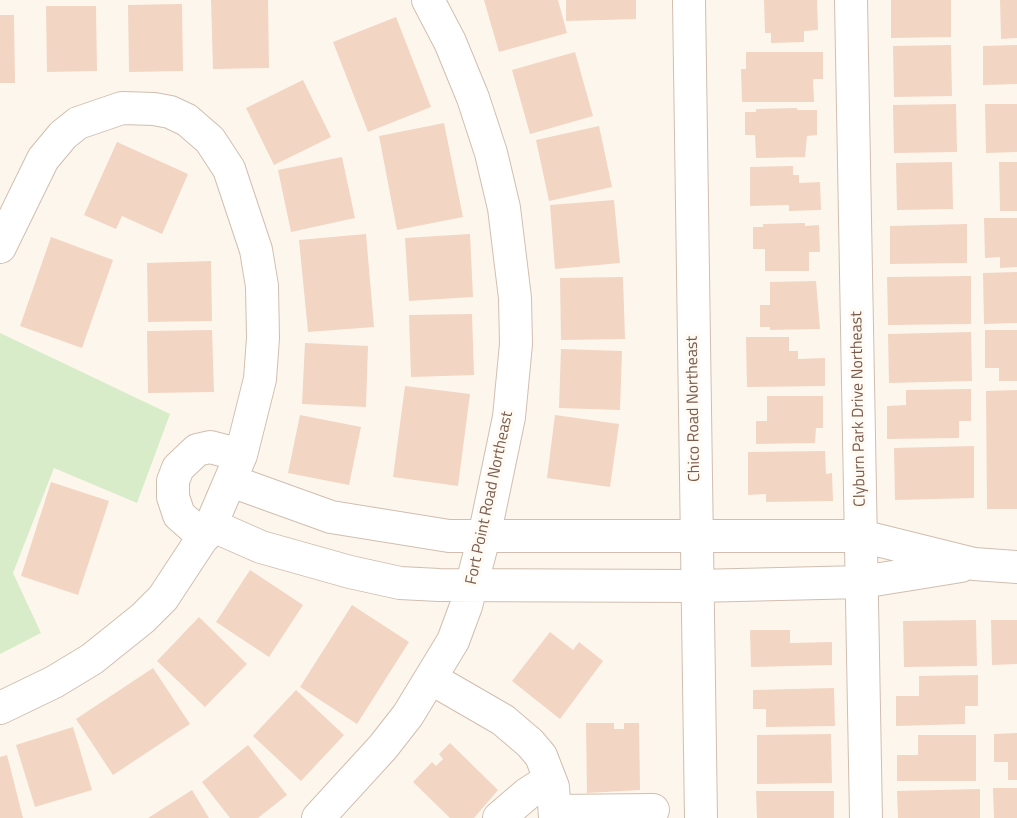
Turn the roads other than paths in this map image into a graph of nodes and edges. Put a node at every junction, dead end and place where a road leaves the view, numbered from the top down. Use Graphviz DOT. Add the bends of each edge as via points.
graph roads {
  1 [pos="428,0"];
  2 [pos="689,0"];
  3 [pos="851,0"];
  4 [pos="8,207"];
  5 [pos="0,247"];
  6 [pos="236,468"];
  7 [pos="207,531"];
  8 [pos="861,536"];
  9 [pos="484,537"];
  10 [pos="583,537"];
  11 [pos="696,537"];
  12 [pos="974,564"];
  13 [pos="1017,567"];
  14 [pos="862,582"];
  15 [pos="583,585"];
  16 [pos="471,586"];
  17 [pos="698,586"];
  18 [pos="432,679"];
  19 [pos="0,708"];
  20 [pos="550,779"];
  21 [pos="653,810"];
  22 [pos="555,815"];
  23 [pos="318,818"];
  24 [pos="500,818"];
  25 [pos="701,818"];
  26 [pos="866,818"];
  1 -- 9 [label="street, Fort Point Road Northeast" via="450,42 491,153 511,253 514,380 504,450"];
  2 -- 11 [label="street, Chico Road Northeast"];
  3 -- 8 [label="street, Clyburn Park Drive Northeast"];
  4 -- 5 [label="street"];
  4 -- 6 [label="street" via="63,135 78,123 108,111 154,109 188,120 210,140 229,169 253,238 262,286 260,379"];
  6 -- 7 [label="street"];
  6 -- 7 [label="street" via="210,447 197,450 178,468 173,497 179,514"];
  6 -- 9 [label="street" via="331,516 412,532"];
  7 -- 16 [label="street" via="400,583"];
  7 -- 19 [label="street" via="163,598 143,618 92,659"];
  8 -- 11 [label="street"];
  8 -- 12 [label="street"];
  8 -- 14 [label="street, Clyburn Park Drive Northeast"];
  9 -- 10 [label="street"];
  9 -- 16 [label="street, Fort Point Road Northeast"];
  10 -- 11 [label="street"];
  10 -- 15 [label="street"];
  11 -- 17 [label="street, Chico Road Northeast"];
  12 -- 13 [label="street"];
  12 -- 14 [label="street"];
  14 -- 17 [label="street"];
  14 -- 26 [label="street, Clyburn Park Drive Northeast"];
  15 -- 16 [label="street"];
  15 -- 17 [label="street"];
  16 -- 18 [label="street, Fort Point Road Northeast" via="453,641"];
  17 -- 25 [label="street, Chico Road Northeast"];
  18 -- 20 [label="street" via="516,730 541,756"];
  18 -- 23 [label="street, Fort Point Road Northeast" via="383,747"];
  20 -- 22 [label="street"];
  20 -- 24 [label="street"];
  21 -- 22 [label="street"];
}
